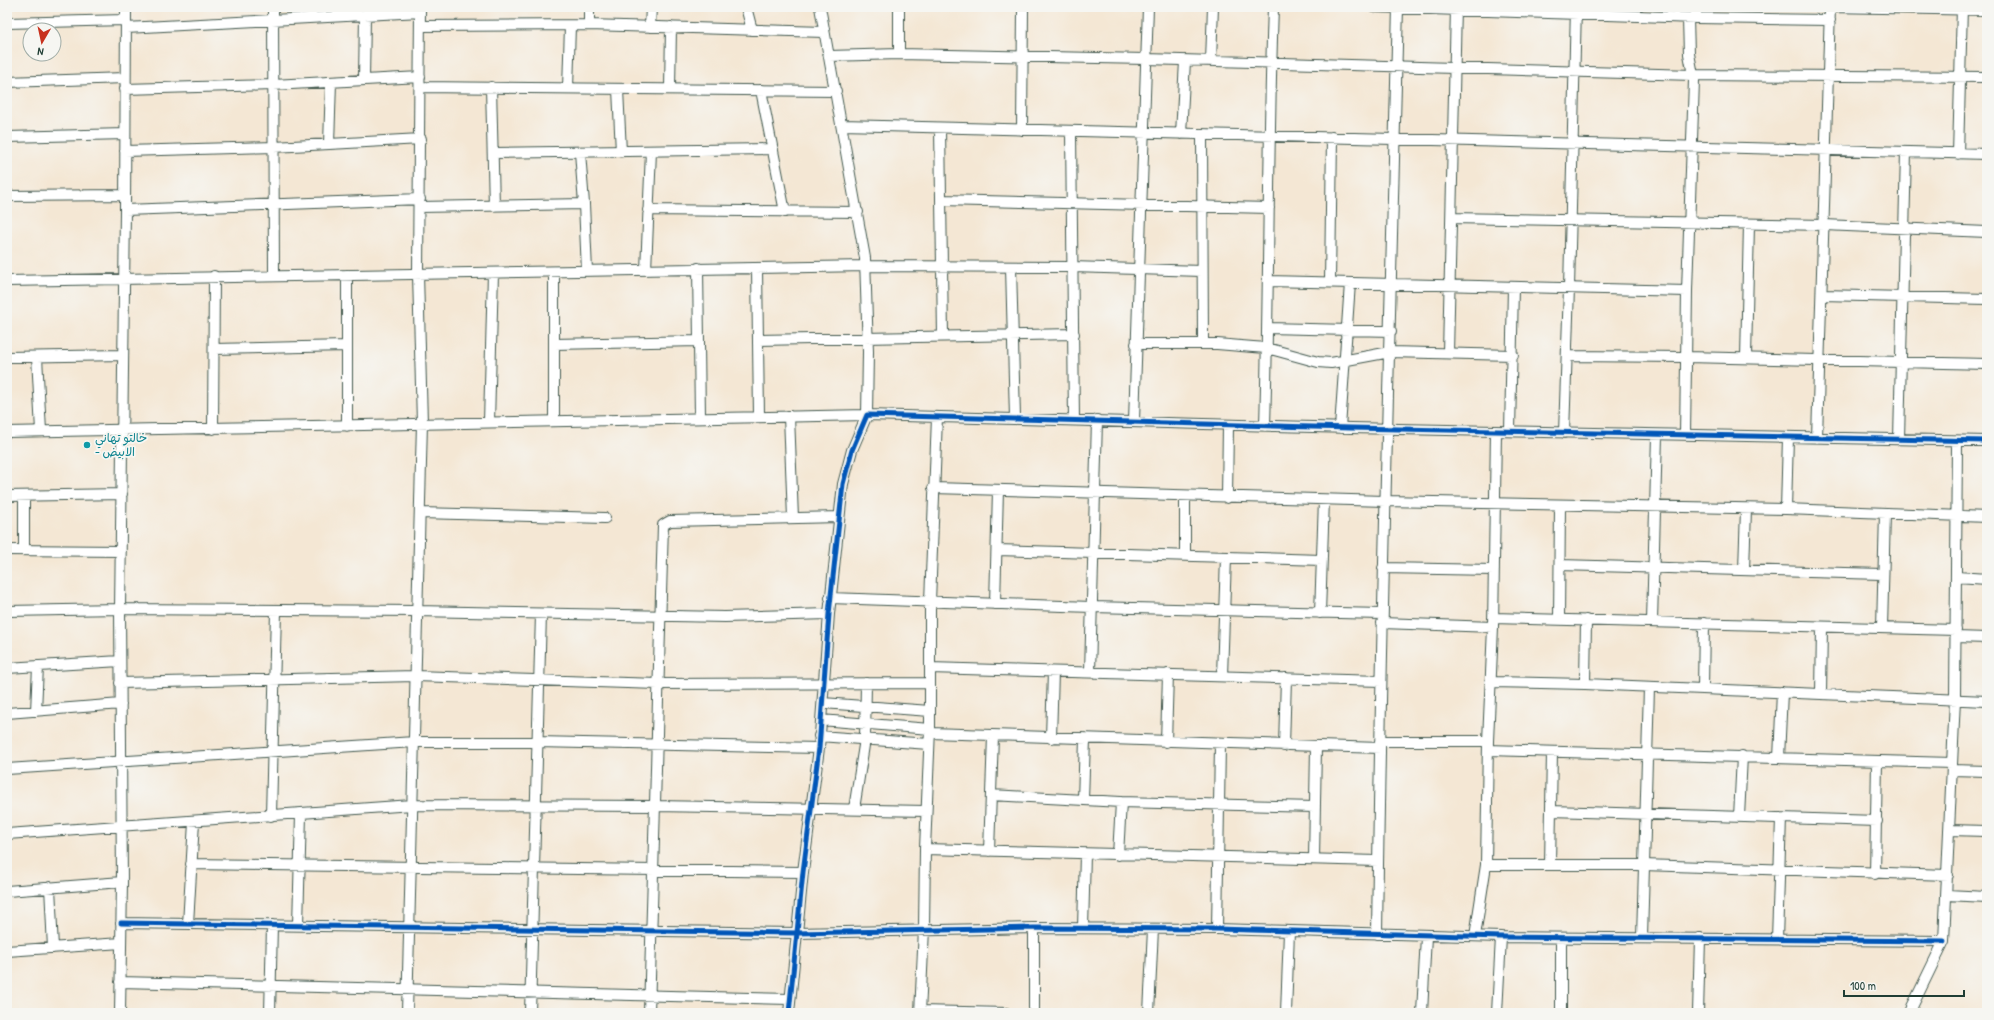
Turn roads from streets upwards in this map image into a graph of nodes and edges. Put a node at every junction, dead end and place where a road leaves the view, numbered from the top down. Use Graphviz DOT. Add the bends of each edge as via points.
graph roads {
  1 [pos="126,7"];
  2 [pos="273,7"];
  3 [pos="589,7"];
  4 [pos="651,7"];
  5 [pos="746,7"];
  6 [pos="820,7"];
  7 [pos="899,7"];
  8 [pos="1024,7"];
  9 [pos="1148,7"];
  10 [pos="1213,7"];
  11 [pos="1272,7"];
  12 [pos="1373,7"];
  13 [pos="1398,7"];
  14 [pos="1696,7"];
  15 [pos="1830,7"];
  16 [pos="1456,8"];
  17 [pos="1962,8"];
  18 [pos="420,10"];
  19 [pos="1576,10"];
  20 [pos="1987,10"];
  21 [pos="365,15"];
  22 [pos="1692,18"];
  23 [pos="273,20"];
  24 [pos="1830,20"];
  25 [pos="7,22"];
  26 [pos="126,24"];
  27 [pos="590,25"];
  28 [pos="420,26"];
  29 [pos="570,26"];
  30 [pos="650,26"];
  31 [pos="671,27"];
  32 [pos="752,30"];
  33 [pos="824,32"];
  34 [pos="898,54"];
  35 [pos="829,56"];
  36 [pos="1023,58"];
  37 [pos="1146,59"];
  38 [pos="1185,61"];
  39 [pos="1211,61"];
  40 [pos="1270,64"];
  41 [pos="1396,68"];
  42 [pos="1455,69"];
  43 [pos="1574,72"];
  44 [pos="1693,75"];
  45 [pos="1829,76"];
  46 [pos="1960,77"];
  47 [pos="1987,77"];
  48 [pos="125,78"];
  49 [pos="364,80"];
  50 [pos="7,82"];
  51 [pos="331,82"];
  52 [pos="420,82"];
  53 [pos="273,85"];
  54 [pos="491,87"];
  55 [pos="568,88"];
  56 [pos="125,89"];
  57 [pos="618,89"];
  58 [pos="670,89"];
  59 [pos="761,90"];
  60 [pos="836,91"];
  61 [pos="842,125"];
  62 [pos="940,128"];
  63 [pos="1022,130"];
  64 [pos="1071,131"];
  65 [pos="1142,133"];
  66 [pos="125,134"];
  67 [pos="1181,134"];
  68 [pos="1202,134"];
  69 [pos="1268,136"];
  70 [pos="7,137"];
  71 [pos="1332,137"];
  72 [pos="421,139"];
  73 [pos="1395,139"];
  74 [pos="1453,140"];
  75 [pos="1573,143"];
  76 [pos="329,144"];
  77 [pos="1692,146"];
  78 [pos="274,147"];
  79 [pos="773,149"];
  80 [pos="125,150"];
  81 [pos="651,151"];
  82 [pos="1827,151"];
  83 [pos="580,152"];
  84 [pos="621,152"];
  85 [pos="1906,152"];
  86 [pos="493,153"];
  87 [pos="1958,154"];
  88 [pos="1987,154"];
  89 [pos="126,195"];
  90 [pos="7,196"];
  91 [pos="941,200"];
  92 [pos="420,203"];
  93 [pos="274,204"];
  94 [pos="584,204"];
  95 [pos="1071,204"];
  96 [pos="494,206"];
  97 [pos="1140,206"];
  98 [pos="1202,207"];
  99 [pos="1268,208"];
  100 [pos="125,210"];
  101 [pos="648,210"];
  102 [pos="785,212"];
  103 [pos="858,212"];
  104 [pos="1452,218"];
  105 [pos="1571,220"];
  106 [pos="1689,223"];
  107 [pos="1749,224"];
  108 [pos="1824,225"];
  109 [pos="1903,229"];
  110 [pos="1987,232"];
  111 [pos="866,266"];
  112 [pos="942,266"];
  113 [pos="1011,267"];
  114 [pos="1072,267"];
  115 [pos="698,268"];
  116 [pos="757,268"];
  117 [pos="1139,269"];
  118 [pos="646,270"];
  119 [pos="587,271"];
  120 [pos="1202,271"];
  121 [pos="493,273"];
  122 [pos="554,273"];
  123 [pos="418,274"];
  124 [pos="346,275"];
  125 [pos="214,276"];
  126 [pos="274,276"];
  127 [pos="124,278"];
  128 [pos="7,281"];
  129 [pos="1268,281"];
  130 [pos="1330,282"];
  131 [pos="1350,283"];
  132 [pos="1392,284"];
  133 [pos="1450,286"];
  134 [pos="1513,287"];
  135 [pos="1569,288"];
  136 [pos="1687,291"];
  137 [pos="1822,295"];
  138 [pos="1902,298"];
  139 [pos="1987,299"];
  140 [pos="1268,328"];
  141 [pos="1347,330"];
  142 [pos="1391,332"];
  143 [pos="1074,334"];
  144 [pos="1012,335"];
  145 [pos="943,336"];
  146 [pos="868,338"];
  147 [pos="758,340"];
  148 [pos="699,341"];
  149 [pos="554,344"];
  150 [pos="1136,344"];
  151 [pos="1203,344"];
  152 [pos="346,346"];
  153 [pos="1267,348"];
  154 [pos="214,349"];
  155 [pos="1390,352"];
  156 [pos="1448,353"];
  157 [pos="123,355"];
  158 [pos="1513,355"];
  159 [pos="1567,356"];
  160 [pos="7,357"];
  161 [pos="37,357"];
  162 [pos="1686,357"];
  163 [pos="1746,358"];
  164 [pos="1820,360"];
  165 [pos="1901,361"];
  166 [pos="1345,362"];
  167 [pos="1987,364"];
  168 [pos="867,415"];
  169 [pos="759,416"];
  170 [pos="789,416"];
  171 [pos="700,417"];
  172 [pos="937,417"];
  173 [pos="1015,418"];
  174 [pos="1074,420"];
  175 [pos="1097,420"];
  176 [pos="554,421"];
  177 [pos="1134,421"];
  178 [pos="489,422"];
  179 [pos="422,423"];
  180 [pos="1228,424"];
  181 [pos="347,426"];
  182 [pos="1265,426"];
  183 [pos="1340,428"];
  184 [pos="213,429"];
  185 [pos="1386,429"];
  186 [pos="122,430"];
  187 [pos="41,431"];
  188 [pos="1496,431"];
  189 [pos="1510,431"];
  190 [pos="7,432"];
  191 [pos="1564,433"];
  192 [pos="1657,435"];
  193 [pos="1686,435"];
  194 [pos="1788,437"];
  195 [pos="1817,438"];
  196 [pos="1899,439"];
  197 [pos="1957,441"];
  198 [pos="1987,441"];
  199 [pos="933,488"];
  200 [pos="998,490"];
  201 [pos="122,494"];
  202 [pos="1094,494"];
  203 [pos="7,496"];
  204 [pos="24,496"];
  205 [pos="1185,496"];
  206 [pos="1228,498"];
  207 [pos="1324,500"];
  208 [pos="1385,502"];
  209 [pos="1496,503"];
  210 [pos="1560,505"];
  211 [pos="1656,507"];
  212 [pos="1746,509"];
  213 [pos="1786,509"];
  214 [pos="420,513"];
  215 [pos="1885,513"];
  216 [pos="1957,516"];
  217 [pos="839,517"];
  218 [pos="1987,517"];
  219 [pos="605,518"];
  220 [pos="793,518"];
  221 [pos="24,549"];
  222 [pos="7,550"];
  223 [pos="997,550"];
  224 [pos="121,551"];
  225 [pos="1092,553"];
  226 [pos="1185,556"];
  227 [pos="1226,557"];
  228 [pos="1322,560"];
  229 [pos="1560,565"];
  230 [pos="1654,567"];
  231 [pos="1383,568"];
  232 [pos="1494,570"];
  233 [pos="1744,570"];
  234 [pos="1882,574"];
  235 [pos="1957,577"];
  236 [pos="1987,579"];
  237 [pos="830,598"];
  238 [pos="930,602"];
  239 [pos="995,604"];
  240 [pos="1092,608"];
  241 [pos="120,609"];
  242 [pos="7,611"];
  243 [pos="276,611"];
  244 [pos="417,611"];
  245 [pos="1224,611"];
  246 [pos="1320,613"];
  247 [pos="541,614"];
  248 [pos="829,614"];
  249 [pos="660,616"];
  250 [pos="1382,619"];
  251 [pos="1559,620"];
  252 [pos="1586,620"];
  253 [pos="1493,622"];
  254 [pos="1652,622"];
  255 [pos="1704,624"];
  256 [pos="1822,627"];
  257 [pos="1882,628"];
  258 [pos="1956,634"];
  259 [pos="1987,638"];
  260 [pos="120,661"];
  261 [pos="38,666"];
  262 [pos="7,668"];
  263 [pos="930,668"];
  264 [pos="1053,672"];
  265 [pos="1090,672"];
  266 [pos="1168,674"];
  267 [pos="415,676"];
  268 [pos="1222,676"];
  269 [pos="274,678"];
  270 [pos="1286,678"];
  271 [pos="539,681"];
  272 [pos="1381,681"];
  273 [pos="1490,682"];
  274 [pos="120,683"];
  275 [pos="825,683"];
  276 [pos="866,683"];
  277 [pos="930,683"];
  278 [pos="658,684"];
  279 [pos="1585,684"];
  280 [pos="1649,686"];
  281 [pos="1703,689"];
  282 [pos="1782,692"];
  283 [pos="1820,694"];
  284 [pos="1955,699"];
  285 [pos="1987,701"];
  286 [pos="823,703"];
  287 [pos="121,704"];
  288 [pos="866,706"];
  289 [pos="36,711"];
  290 [pos="930,711"];
  291 [pos="7,713"];
  292 [pos="821,720"];
  293 [pos="866,723"];
  294 [pos="930,735"];
  295 [pos="819,736"];
  296 [pos="993,736"];
  297 [pos="1051,738"];
  298 [pos="864,739"];
  299 [pos="1085,739"];
  300 [pos="414,742"];
  301 [pos="537,742"];
  302 [pos="1166,742"];
  303 [pos="657,744"];
  304 [pos="1220,744"];
  305 [pos="1380,744"];
  306 [pos="1488,745"];
  307 [pos="1284,746"];
  308 [pos="1316,747"];
  309 [pos="819,748"];
  310 [pos="272,752"];
  311 [pos="1552,752"];
  312 [pos="1648,753"];
  313 [pos="1742,756"];
  314 [pos="1779,758"];
  315 [pos="1877,761"];
  316 [pos="121,762"];
  317 [pos="1952,766"];
  318 [pos="7,770"];
  319 [pos="1987,771"];
  320 [pos="991,796"];
  321 [pos="1083,800"];
  322 [pos="1121,802"];
  323 [pos="412,805"];
  324 [pos="536,805"];
  325 [pos="1218,805"];
  326 [pos="656,806"];
  327 [pos="1315,807"];
  328 [pos="811,808"];
  329 [pos="854,809"];
  330 [pos="926,811"];
  331 [pos="1551,811"];
  332 [pos="301,814"];
  333 [pos="1646,814"];
  334 [pos="270,816"];
  335 [pos="1739,817"];
  336 [pos="1781,818"];
  337 [pos="1877,821"];
  338 [pos="194,822"];
  339 [pos="121,827"];
  340 [pos="1949,830"];
  341 [pos="1987,831"];
  342 [pos="7,834"];
  343 [pos="925,849"];
  344 [pos="990,851"];
  345 [pos="1085,854"];
  346 [pos="1118,855"];
  347 [pos="1218,858"];
  348 [pos="1314,860"];
  349 [pos="1378,861"];
  350 [pos="191,864"];
  351 [pos="1486,864"];
  352 [pos="300,865"];
  353 [pos="1550,865"];
  354 [pos="1643,866"];
  355 [pos="410,867"];
  356 [pos="534,868"];
  357 [pos="654,870"];
  358 [pos="1780,871"];
  359 [pos="803,872"];
  360 [pos="1875,874"];
  361 [pos="1948,876"];
  362 [pos="122,882"];
  363 [pos="50,888"];
  364 [pos="7,891"];
  365 [pos="1947,895"];
  366 [pos="1987,897"];
  367 [pos="121,923"];
  368 [pos="188,924"];
  369 [pos="272,925"];
  370 [pos="298,925"];
  371 [pos="409,927"];
  372 [pos="1034,928"];
  373 [pos="1083,928"];
  374 [pos="532,929"];
  375 [pos="924,929"];
  376 [pos="1153,929"];
  377 [pos="1218,929"];
  378 [pos="652,931"];
  379 [pos="1289,931"];
  380 [pos="797,933"];
  381 [pos="1377,934"];
  382 [pos="1426,936"];
  383 [pos="1475,936"];
  384 [pos="1501,937"];
  385 [pos="1561,938"];
  386 [pos="1642,938"];
  387 [pos="1700,938"];
  388 [pos="1777,939"];
  389 [pos="1944,941"];
  390 [pos="121,943"];
  391 [pos="53,948"];
  392 [pos="7,951"];
  393 [pos="120,982"];
  394 [pos="270,986"];
  395 [pos="407,989"];
  396 [pos="530,992"];
  397 [pos="650,996"];
  398 [pos="790,999"];
  399 [pos="920,1012"];
  400 [pos="120,1013"];
  401 [pos="270,1013"];
  402 [pos="407,1013"];
  403 [pos="530,1013"];
  404 [pos="649,1013"];
  405 [pos="789,1013"];
  406 [pos="1006,1013"];
  407 [pos="1034,1013"];
  408 [pos="1150,1013"];
  409 [pos="1286,1013"];
  410 [pos="1422,1013"];
  411 [pos="1497,1013"];
  412 [pos="1561,1013"];
  413 [pos="1698,1013"];
  414 [pos="1909,1013"];
  1 -- 26 [label="street"];
  2 -- 23 [label="street"];
  3 -- 27 [label="street"];
  4 -- 30 [label="street"];
  5 -- 32 [label="street"];
  6 -- 33 [label="street"];
  7 -- 34 [label="street"];
  8 -- 36 [label="street"];
  9 -- 37 [label="street"];
  10 -- 39 [label="street"];
  11 -- 40 [label="street"];
  12 -- 13 [label="street"];
  13 -- 16 [label="street"];
  13 -- 41 [label="street"];
  14 -- 22 [label="street"];
  15 -- 17 [label="street"];
  15 -- 24 [label="street"];
  16 -- 19 [label="street"];
  16 -- 42 [label="street"];
  17 -- 20 [label="street"];
  17 -- 46 [label="street"];
  18 -- 21 [label="street"];
  18 -- 28 [label="street"];
  19 -- 22 [label="street"];
  19 -- 43 [label="street"];
  21 -- 23 [label="street"];
  21 -- 49 [label="street"];
  22 -- 24 [label="street"];
  22 -- 44 [label="street" via="1689,54"];
  23 -- 26 [label="street"];
  23 -- 53 [label="street"];
  24 -- 45 [label="street"];
  25 -- 26 [label="street"];
  26 -- 48 [label="street"];
  27 -- 29 [label="street"];
  27 -- 30 [label="street"];
  28 -- 29 [label="street"];
  28 -- 52 [label="street"];
  29 -- 55 [label="street"];
  30 -- 31 [label="street"];
  31 -- 32 [label="street"];
  31 -- 58 [label="street"];
  32 -- 33 [label="street"];
  33 -- 35 [label="street"];
  34 -- 35 [label="street"];
  34 -- 36 [label="street"];
  35 -- 60 [label="street"];
  36 -- 37 [label="street"];
  36 -- 63 [label="street"];
  37 -- 38 [label="street"];
  37 -- 65 [label="street"];
  38 -- 39 [label="street"];
  38 -- 67 [label="street"];
  39 -- 40 [label="street"];
  40 -- 41 [label="street"];
  40 -- 69 [label="street"];
  41 -- 42 [label="street"];
  41 -- 73 [label="street"];
  42 -- 43 [label="street"];
  42 -- 74 [label="street"];
  43 -- 44 [label="street"];
  43 -- 75 [label="street"];
  44 -- 45 [label="street"];
  44 -- 77 [label="street"];
  45 -- 46 [label="street"];
  45 -- 82 [label="street"];
  46 -- 47 [label="street"];
  46 -- 87 [label="street"];
  48 -- 50 [label="street"];
  48 -- 56 [label="street"];
  49 -- 51 [label="street"];
  49 -- 52 [label="street"];
  51 -- 53 [label="street"];
  51 -- 76 [label="street"];
  52 -- 54 [label="street"];
  52 -- 72 [label="street"];
  53 -- 56 [label="street"];
  53 -- 78 [label="street"];
  54 -- 55 [label="street"];
  54 -- 86 [label="street"];
  55 -- 57 [label="street"];
  56 -- 66 [label="street"];
  57 -- 58 [label="street"];
  57 -- 84 [label="street"];
  58 -- 59 [label="street"];
  59 -- 60 [label="street"];
  59 -- 79 [label="street"];
  60 -- 61 [label="street"];
  61 -- 62 [label="street"];
  61 -- 103 [label="street"];
  62 -- 63 [label="street"];
  62 -- 91 [label="street"];
  63 -- 64 [label="street"];
  64 -- 65 [label="street"];
  64 -- 95 [label="street"];
  65 -- 67 [label="street"];
  65 -- 97 [label="street"];
  66 -- 70 [label="street"];
  66 -- 80 [label="street"];
  67 -- 68 [label="street"];
  68 -- 69 [label="street"];
  68 -- 98 [label="street"];
  69 -- 71 [label="street"];
  69 -- 99 [label="street"];
  71 -- 73 [label="street"];
  71 -- 130 [label="street"];
  72 -- 76 [label="street"];
  72 -- 92 [label="street"];
  73 -- 74 [label="street"];
  73 -- 132 [label="street"];
  74 -- 75 [label="street"];
  74 -- 104 [label="street"];
  75 -- 77 [label="street"];
  75 -- 105 [label="street"];
  76 -- 78 [label="street"];
  77 -- 82 [label="street"];
  77 -- 106 [label="street"];
  78 -- 80 [label="street"];
  78 -- 93 [label="street"];
  79 -- 81 [label="street"];
  79 -- 102 [label="street"];
  80 -- 89 [label="street"];
  81 -- 84 [label="street"];
  81 -- 101 [label="street"];
  82 -- 85 [label="street"];
  82 -- 108 [label="street"];
  83 -- 84 [label="street"];
  83 -- 86 [label="street"];
  83 -- 94 [label="street"];
  85 -- 87 [label="street"];
  85 -- 109 [label="street"];
  86 -- 96 [label="street"];
  87 -- 88 [label="street"];
  89 -- 90 [label="street"];
  89 -- 100 [label="street"];
  91 -- 95 [label="street"];
  91 -- 112 [label="street"];
  92 -- 93 [label="street"];
  92 -- 96 [label="street"];
  92 -- 123 [label="street"];
  93 -- 100 [label="street"];
  93 -- 126 [label="street"];
  94 -- 96 [label="street"];
  94 -- 119 [label="street"];
  95 -- 97 [label="street"];
  95 -- 114 [label="street"];
  97 -- 98 [label="street"];
  97 -- 117 [label="street"];
  98 -- 99 [label="street"];
  98 -- 120 [label="street"];
  99 -- 129 [label="street"];
  100 -- 127 [label="street"];
  101 -- 102 [label="street"];
  101 -- 118 [label="street"];
  102 -- 103 [label="street"];
  103 -- 111 [label="street"];
  104 -- 105 [label="street"];
  104 -- 133 [label="street"];
  105 -- 106 [label="street"];
  105 -- 135 [label="street"];
  106 -- 107 [label="street"];
  106 -- 136 [label="street"];
  107 -- 108 [label="street"];
  107 -- 163 [label="street"];
  108 -- 109 [label="street"];
  108 -- 137 [label="street"];
  109 -- 110 [label="street"];
  109 -- 138 [label="street"];
  111 -- 112 [label="street"];
  111 -- 116 [label="street"];
  111 -- 146 [label="street"];
  112 -- 113 [label="street"];
  112 -- 145 [label="street"];
  113 -- 114 [label="street"];
  113 -- 144 [label="street"];
  114 -- 117 [label="street"];
  114 -- 143 [label="street"];
  115 -- 116 [label="street"];
  115 -- 118 [label="street"];
  115 -- 148 [label="street"];
  116 -- 147 [label="street"];
  117 -- 120 [label="street"];
  117 -- 150 [label="street"];
  118 -- 119 [label="street"];
  119 -- 122 [label="street"];
  120 -- 151 [label="street"];
  121 -- 122 [label="street"];
  121 -- 123 [label="street"];
  121 -- 178 [label="street"];
  122 -- 149 [label="street"];
  123 -- 124 [label="street"];
  123 -- 179 [label="street"];
  124 -- 126 [label="street"];
  124 -- 152 [label="street"];
  125 -- 126 [label="street"];
  125 -- 127 [label="street"];
  125 -- 154 [label="street"];
  127 -- 128 [label="street"];
  127 -- 157 [label="street"];
  129 -- 130 [label="street"];
  129 -- 140 [label="street"];
  130 -- 131 [label="street"];
  131 -- 132 [label="street"];
  131 -- 141 [label="street"];
  132 -- 133 [label="street"];
  132 -- 142 [label="street"];
  133 -- 134 [label="street"];
  133 -- 156 [label="street"];
  134 -- 135 [label="street"];
  134 -- 158 [label="street"];
  135 -- 136 [label="street"];
  135 -- 159 [label="street"];
  136 -- 162 [label="street"];
  137 -- 138 [label="street"];
  137 -- 164 [label="street"];
  138 -- 139 [label="street"];
  138 -- 165 [label="street"];
  140 -- 141 [label="street"];
  140 -- 153 [label="street"];
  141 -- 142 [label="street"];
  141 -- 166 [label="street"];
  142 -- 155 [label="street"];
  143 -- 144 [label="street"];
  143 -- 174 [label="street"];
  144 -- 145 [label="street"];
  144 -- 173 [label="street"];
  145 -- 146 [label="street"];
  146 -- 147 [label="street"];
  146 -- 168 [label="street"];
  147 -- 169 [label="street"];
  148 -- 149 [label="street"];
  148 -- 171 [label="street"];
  149 -- 176 [label="street"];
  150 -- 151 [label="street"];
  150 -- 177 [label="street"];
  151 -- 153 [label="street"];
  152 -- 154 [label="street"];
  152 -- 181 [label="street"];
  153 -- 166 [label="street" via="1318,362"];
  153 -- 182 [label="street"];
  154 -- 184 [label="street"];
  155 -- 156 [label="street"];
  155 -- 166 [label="street"];
  155 -- 185 [label="street"];
  156 -- 158 [label="street"];
  157 -- 161 [label="street"];
  157 -- 186 [label="street"];
  158 -- 189 [label="street"];
  159 -- 162 [label="street"];
  159 -- 191 [label="street"];
  160 -- 161 [label="street"];
  161 -- 187 [label="street"];
  162 -- 163 [label="street"];
  162 -- 193 [label="street"];
  163 -- 164 [label="street"];
  164 -- 165 [label="street"];
  164 -- 195 [label="street"];
  165 -- 167 [label="street"];
  165 -- 196 [label="street"];
  166 -- 183 [label="street"];
  168 -- 170 [label="street"];
  168 -- 172 [label="street"];
  168 -- 217 [label="street" via="847,465"];
  169 -- 170 [label="street"];
  169 -- 171 [label="street"];
  170 -- 220 [label="street"];
  171 -- 176 [label="street"];
  172 -- 173 [label="street"];
  172 -- 199 [label="street"];
  173 -- 174 [label="street"];
  174 -- 175 [label="street"];
  175 -- 177 [label="street"];
  175 -- 202 [label="street"];
  176 -- 178 [label="street"];
  177 -- 180 [label="street"];
  178 -- 179 [label="street"];
  179 -- 181 [label="street"];
  179 -- 214 [label="street"];
  180 -- 182 [label="street"];
  180 -- 206 [label="street"];
  181 -- 184 [label="street"];
  182 -- 183 [label="street"];
  183 -- 185 [label="street"];
  184 -- 186 [label="street"];
  185 -- 188 [label="street"];
  185 -- 208 [label="street"];
  186 -- 187 [label="street"];
  186 -- 201 [label="street"];
  187 -- 190 [label="street"];
  188 -- 189 [label="street"];
  188 -- 209 [label="street"];
  189 -- 191 [label="street"];
  191 -- 192 [label="street"];
  192 -- 193 [label="street"];
  192 -- 211 [label="street"];
  193 -- 194 [label="street"];
  194 -- 195 [label="street"];
  194 -- 213 [label="street"];
  195 -- 196 [label="street"];
  196 -- 197 [label="street"];
  197 -- 198 [label="street"];
  197 -- 216 [label="street"];
  199 -- 200 [label="street"];
  199 -- 238 [label="street"];
  200 -- 202 [label="street"];
  200 -- 223 [label="street"];
  201 -- 204 [label="street"];
  201 -- 224 [label="street"];
  202 -- 205 [label="street"];
  202 -- 225 [label="street"];
  203 -- 204 [label="street"];
  204 -- 221 [label="street"];
  205 -- 206 [label="street"];
  205 -- 226 [label="street"];
  206 -- 207 [label="street"];
  207 -- 208 [label="street"];
  207 -- 228 [label="street"];
  208 -- 209 [label="street"];
  208 -- 231 [label="street"];
  209 -- 210 [label="street"];
  209 -- 232 [label="street"];
  210 -- 211 [label="street"];
  210 -- 229 [label="street"];
  211 -- 212 [label="street"];
  211 -- 230 [label="street"];
  212 -- 213 [label="street"];
  212 -- 233 [label="street"];
  213 -- 215 [label="street"];
  214 -- 219 [label="street"];
  214 -- 244 [label="street"];
  215 -- 216 [label="street"];
  215 -- 234 [label="street"];
  216 -- 218 [label="street"];
  216 -- 235 [label="street"];
  217 -- 220 [label="street"];
  217 -- 237 [label="street"];
  220 -- 249 [label="street" via="666,522 662,529"];
  221 -- 222 [label="street"];
  221 -- 224 [label="street"];
  223 -- 225 [label="street"];
  223 -- 239 [label="street"];
  224 -- 241 [label="street"];
  225 -- 226 [label="street"];
  225 -- 240 [label="street"];
  226 -- 227 [label="street"];
  227 -- 228 [label="street"];
  227 -- 245 [label="street"];
  228 -- 246 [label="street"];
  229 -- 230 [label="street"];
  229 -- 251 [label="street"];
  230 -- 233 [label="street"];
  230 -- 254 [label="street"];
  231 -- 232 [label="street"];
  231 -- 250 [label="street"];
  232 -- 253 [label="street"];
  233 -- 234 [label="street"];
  234 -- 257 [label="street"];
  235 -- 236 [label="street"];
  235 -- 258 [label="street"];
  237 -- 238 [label="street"];
  237 -- 248 [label="street"];
  238 -- 239 [label="street"];
  238 -- 263 [label="street"];
  239 -- 240 [label="street"];
  240 -- 245 [label="street"];
  240 -- 265 [label="street"];
  241 -- 242 [label="street"];
  241 -- 243 [label="street"];
  241 -- 260 [label="street"];
  243 -- 244 [label="street"];
  243 -- 269 [label="street"];
  244 -- 247 [label="street"];
  244 -- 267 [label="street"];
  245 -- 246 [label="street"];
  245 -- 268 [label="street"];
  246 -- 250 [label="street"];
  247 -- 249 [label="street"];
  247 -- 271 [label="street"];
  248 -- 249 [label="street"];
  248 -- 275 [label="street"];
  249 -- 278 [label="street"];
  250 -- 253 [label="street"];
  250 -- 272 [label="street"];
  251 -- 252 [label="street"];
  251 -- 253 [label="street"];
  252 -- 254 [label="street"];
  252 -- 279 [label="street"];
  253 -- 273 [label="street"];
  254 -- 255 [label="street"];
  255 -- 256 [label="street"];
  255 -- 281 [label="street"];
  256 -- 257 [label="street"];
  256 -- 283 [label="street"];
  257 -- 258 [label="street"];
  258 -- 259 [label="street"];
  258 -- 284 [label="street"];
  260 -- 261 [label="street"];
  260 -- 274 [label="street"];
  261 -- 262 [label="street"];
  261 -- 289 [label="street"];
  263 -- 264 [label="street"];
  263 -- 277 [label="street"];
  264 -- 265 [label="street"];
  264 -- 297 [label="street"];
  265 -- 266 [label="street"];
  266 -- 268 [label="street"];
  266 -- 302 [label="street"];
  267 -- 269 [label="street"];
  267 -- 271 [label="street"];
  267 -- 300 [label="street"];
  268 -- 270 [label="street"];
  269 -- 274 [label="street"];
  269 -- 310 [label="street"];
  270 -- 272 [label="street"];
  270 -- 307 [label="street"];
  271 -- 278 [label="street"];
  271 -- 301 [label="street"];
  272 -- 305 [label="street"];
  273 -- 279 [label="street"];
  273 -- 306 [label="street"];
  274 -- 287 [label="street"];
  275 -- 276 [label="street"];
  275 -- 278 [label="street"];
  275 -- 286 [label="street"];
  276 -- 277 [label="street"];
  276 -- 288 [label="street"];
  277 -- 290 [label="street"];
  278 -- 303 [label="street"];
  279 -- 280 [label="street"];
  280 -- 281 [label="street"];
  280 -- 312 [label="street"];
  281 -- 282 [label="street"];
  282 -- 283 [label="street"];
  282 -- 314 [label="street"];
  283 -- 284 [label="street"];
  284 -- 285 [label="street"];
  284 -- 317 [label="street"];
  286 -- 288 [label="street"];
  286 -- 292 [label="street"];
  287 -- 289 [label="street"];
  287 -- 316 [label="street"];
  288 -- 290 [label="street"];
  288 -- 293 [label="street"];
  289 -- 291 [label="street"];
  290 -- 294 [label="street"];
  292 -- 293 [label="street"];
  292 -- 295 [label="street"];
  293 -- 294 [label="street"];
  293 -- 298 [label="street"];
  294 -- 296 [label="street"];
  294 -- 298 [label="street"];
  294 -- 330 [label="street"];
  295 -- 298 [label="street"];
  295 -- 309 [label="street"];
  296 -- 297 [label="street"];
  296 -- 320 [label="street"];
  297 -- 299 [label="street"];
  298 -- 329 [label="street"];
  299 -- 302 [label="street"];
  299 -- 321 [label="street"];
  300 -- 301 [label="street"];
  300 -- 310 [label="street"];
  300 -- 323 [label="street"];
  301 -- 303 [label="street"];
  301 -- 324 [label="street"];
  302 -- 304 [label="street"];
  303 -- 309 [label="street"];
  303 -- 326 [label="street"];
  304 -- 307 [label="street"];
  304 -- 325 [label="street"];
  305 -- 306 [label="street"];
  305 -- 308 [label="street"];
  305 -- 349 [label="street"];
  306 -- 311 [label="street"];
  306 -- 351 [label="street"];
  307 -- 308 [label="street"];
  308 -- 327 [label="street"];
  309 -- 328 [label="street"];
  310 -- 316 [label="street"];
  310 -- 334 [label="street"];
  311 -- 312 [label="street"];
  311 -- 331 [label="street"];
  312 -- 313 [label="street"];
  312 -- 333 [label="street"];
  313 -- 314 [label="street"];
  313 -- 335 [label="street"];
  314 -- 315 [label="street"];
  315 -- 317 [label="street"];
  315 -- 337 [label="street"];
  316 -- 318 [label="street"];
  316 -- 339 [label="street"];
  317 -- 319 [label="street"];
  317 -- 340 [label="street"];
  320 -- 321 [label="street"];
  320 -- 344 [label="street"];
  321 -- 322 [label="street"];
  322 -- 325 [label="street"];
  322 -- 346 [label="street"];
  323 -- 324 [label="street"];
  323 -- 332 [label="street"];
  323 -- 355 [label="street"];
  324 -- 326 [label="street"];
  324 -- 356 [label="street"];
  325 -- 327 [label="street"];
  325 -- 347 [label="street"];
  326 -- 328 [label="street"];
  326 -- 357 [label="street"];
  327 -- 348 [label="street"];
  328 -- 329 [label="street"];
  328 -- 359 [label="street"];
  329 -- 330 [label="street"];
  330 -- 343 [label="street"];
  331 -- 333 [label="street"];
  331 -- 353 [label="street"];
  332 -- 334 [label="street"];
  332 -- 352 [label="street"];
  333 -- 335 [label="street"];
  333 -- 354 [label="street"];
  334 -- 338 [label="street"];
  335 -- 336 [label="street"];
  336 -- 337 [label="street"];
  336 -- 358 [label="street"];
  337 -- 360 [label="street"];
  338 -- 339 [label="street"];
  338 -- 350 [label="street"];
  339 -- 342 [label="street"];
  339 -- 362 [label="street"];
  340 -- 341 [label="street"];
  340 -- 361 [label="street"];
  343 -- 344 [label="street"];
  343 -- 375 [label="street"];
  344 -- 345 [label="street"];
  345 -- 346 [label="street"];
  345 -- 373 [label="street"];
  346 -- 347 [label="street"];
  347 -- 348 [label="street"];
  347 -- 377 [label="street"];
  348 -- 349 [label="street"];
  349 -- 381 [label="street"];
  350 -- 352 [label="street"];
  350 -- 368 [label="street"];
  351 -- 353 [label="street"];
  351 -- 383 [label="street"];
  352 -- 355 [label="street"];
  352 -- 370 [label="street"];
  353 -- 354 [label="street"];
  354 -- 358 [label="street"];
  354 -- 386 [label="street"];
  355 -- 356 [label="street"];
  355 -- 371 [label="street"];
  356 -- 357 [label="street"];
  356 -- 374 [label="street"];
  357 -- 359 [label="street"];
  357 -- 378 [label="street"];
  358 -- 360 [label="street"];
  358 -- 388 [label="street"];
  359 -- 380 [label="street"];
  360 -- 361 [label="street"];
  361 -- 365 [label="street"];
  362 -- 363 [label="street"];
  362 -- 367 [label="street"];
  363 -- 364 [label="street"];
  363 -- 391 [label="street"];
  365 -- 366 [label="street"];
  365 -- 389 [label="street"];
  367 -- 368 [label="street"];
  367 -- 390 [label="street"];
  368 -- 369 [label="street"];
  369 -- 370 [label="street"];
  369 -- 394 [label="street"];
  370 -- 371 [label="street"];
  371 -- 374 [label="street"];
  371 -- 395 [label="street"];
  372 -- 373 [label="street"];
  372 -- 375 [label="street"];
  372 -- 407 [label="street"];
  373 -- 376 [label="street"];
  374 -- 378 [label="street"];
  374 -- 396 [label="street"];
  375 -- 380 [label="street"];
  375 -- 399 [label="street"];
  376 -- 377 [label="street"];
  376 -- 408 [label="street"];
  377 -- 379 [label="street"];
  378 -- 380 [label="street"];
  378 -- 397 [label="street"];
  379 -- 381 [label="street"];
  379 -- 409 [label="street"];
  380 -- 398 [label="street"];
  381 -- 382 [label="street"];
  382 -- 383 [label="street"];
  382 -- 410 [label="street"];
  383 -- 384 [label="street"];
  384 -- 385 [label="street"];
  384 -- 411 [label="street"];
  385 -- 386 [label="street"];
  385 -- 412 [label="street"];
  386 -- 387 [label="street"];
  387 -- 388 [label="street"];
  387 -- 413 [label="street"];
  388 -- 389 [label="street"];
  389 -- 414 [label="street"];
  390 -- 391 [label="street"];
  390 -- 393 [label="street"];
  391 -- 392 [label="street"];
  393 -- 394 [label="street"];
  393 -- 400 [label="street"];
  394 -- 395 [label="street"];
  394 -- 401 [label="street"];
  395 -- 396 [label="street"];
  395 -- 402 [label="street"];
  396 -- 397 [label="street"];
  396 -- 403 [label="street"];
  397 -- 398 [label="street"];
  397 -- 404 [label="street"];
  398 -- 405 [label="street"];
  399 -- 406 [label="street"];
}
